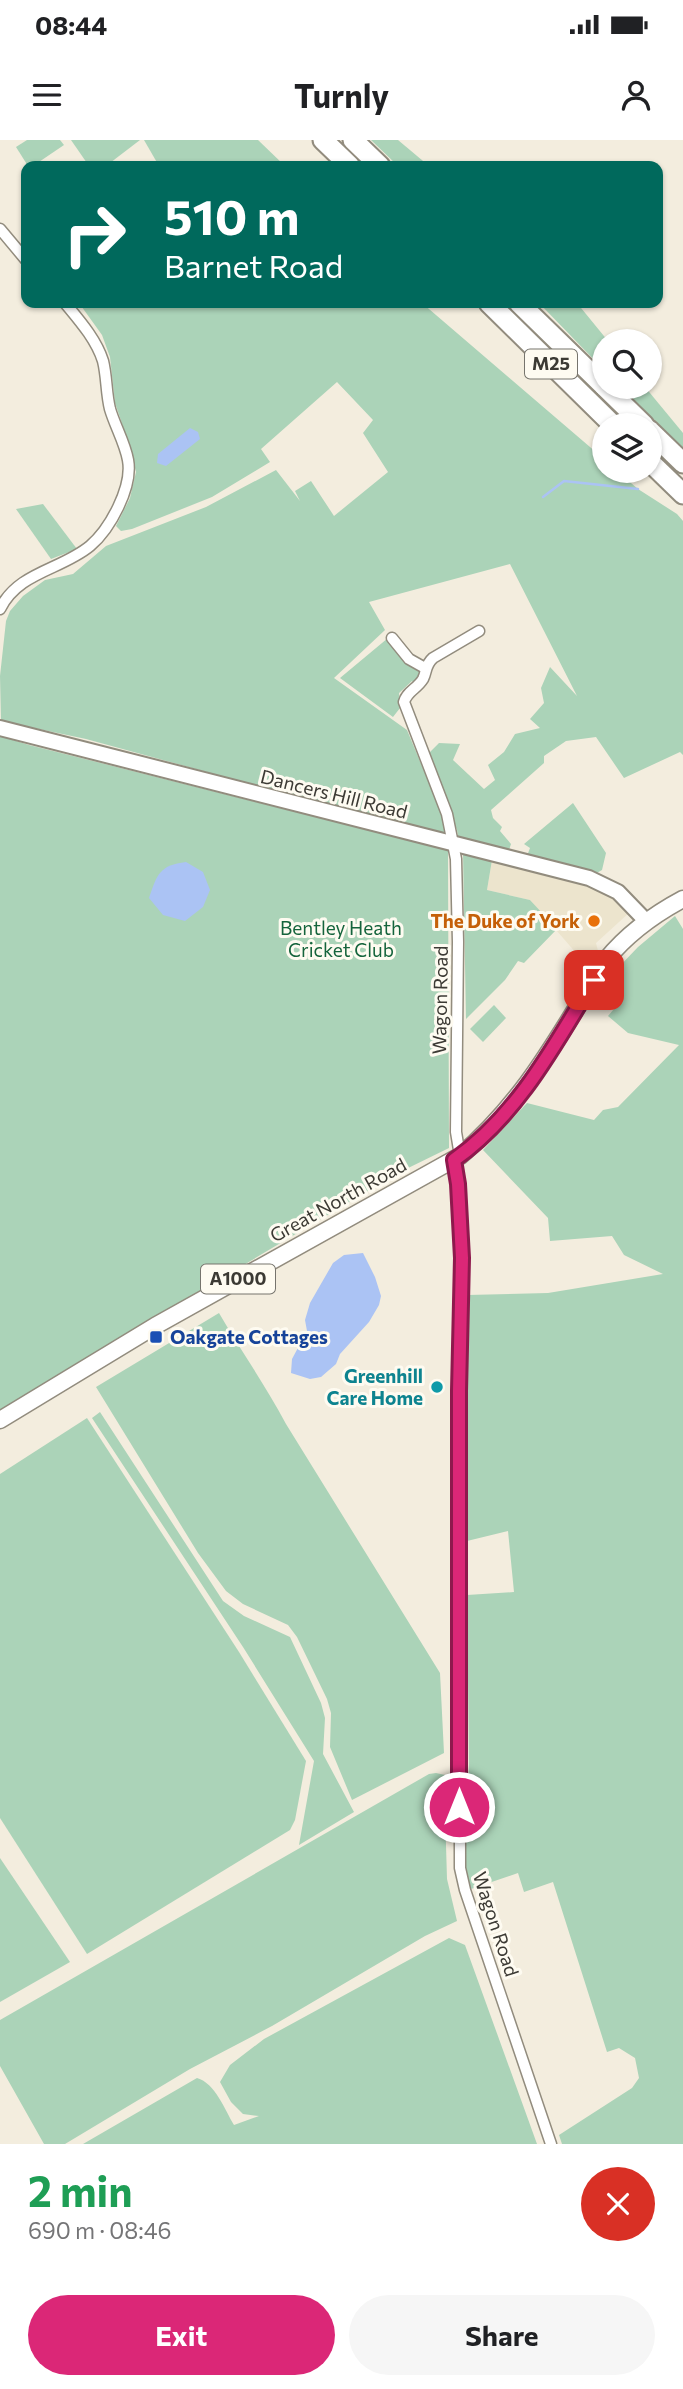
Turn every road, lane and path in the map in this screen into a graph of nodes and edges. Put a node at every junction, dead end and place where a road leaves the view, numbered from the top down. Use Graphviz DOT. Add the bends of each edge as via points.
graph roads {
  1 [pos="323,140"];
  2 [pos="353,140"];
  3 [pos="345,161"];
  4 [pos="375,161"];
  5 [pos="0,229"];
  6 [pos="21,254"];
  7 [pos="69,308"];
  8 [pos="493,308"];
  9 [pos="524,308"];
  10 [pos="592,374"];
  11 [pos="617,399"];
  12 [pos="601,413"];
  13 [pos="632,413"];
  14 [pos="662,443"];
  15 [pos="683,463"];
  16 [pos="662,474"];
  17 [pos="683,494"];
  18 [pos="0,609"];
  19 [pos="479,631"];
  20 [pos="392,638"];
  21 [pos="425,668"];
  22 [pos="0,728"];
  23 [pos="454,844"];
  24 [pos="683,898"];
  25 [pos="646,921"];
  26 [pos="457,1158"];
  27 [pos="0,1420"];
  28 [pos="551,2144"];
  1 -- 3 [label="highway"];
  2 -- 4 [label="highway"];
  5 -- 6 [label="street"];
  7 -- 18 [label="street" via="100,355 110,408 129,461 128,477 110,522 93,543 74,559 26,580"];
  8 -- 12 [label="highway, M25"];
  9 -- 10 [label="highway, M25"];
  11 -- 13 [label="highway, M25"];
  14 -- 15 [label="highway"];
  16 -- 17 [label="highway"];
  19 -- 21 [label="street" via="433,658"];
  20 -- 21 [label="street" via="409,659"];
  21 -- 23 [label="street, Wagon Road" via="422,680 404,698 405,706"];
  22 -- 23 [label="street, Dancers Hill Road"];
  23 -- 25 [label="street, Dancers Hill Road" via="600,882 618,892"];
  23 -- 26 [label="street, Wagon Road"];
  24 -- 25 [label="main road, A1000"];
  25 -- 26 [label="main road, Great North Road / A1000" via="607,960 530,1082 493,1126"];
  26 -- 27 [label="main road, Great North Road / A1000" via="155,1326"];
  26 -- 28 [label="street, Wagon Road" via="462,1258 460,1868"];
}
